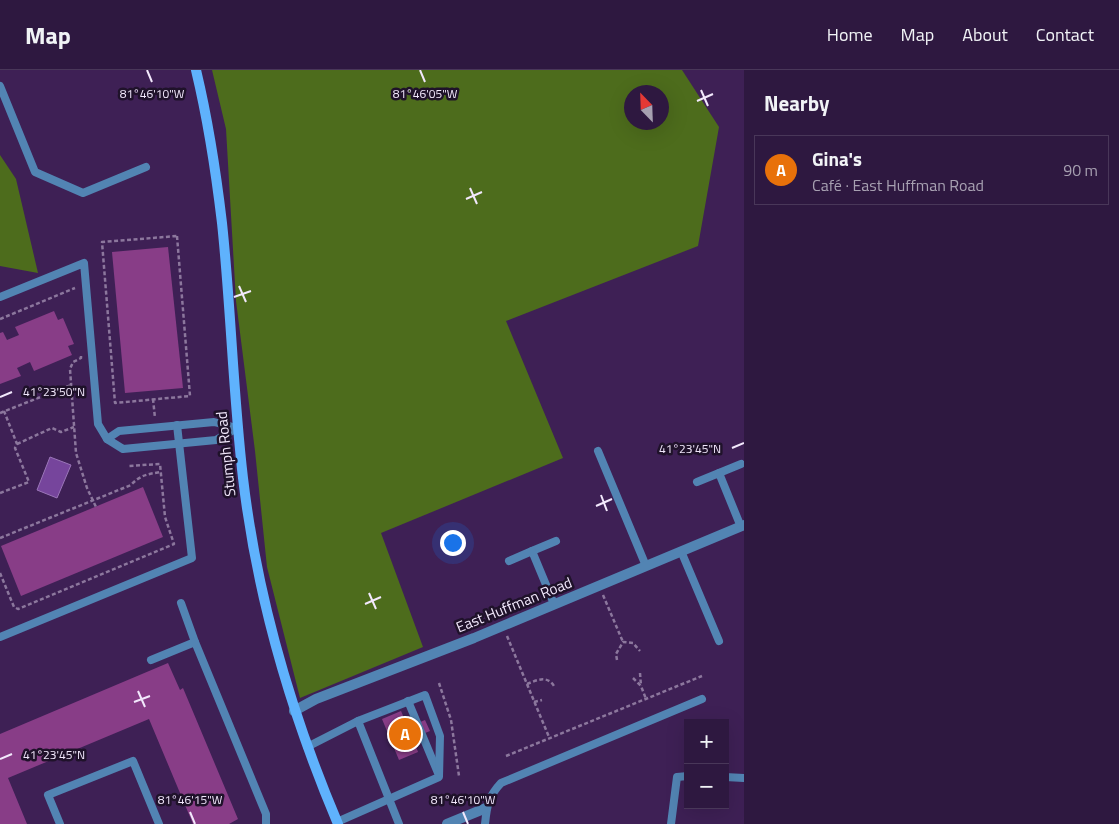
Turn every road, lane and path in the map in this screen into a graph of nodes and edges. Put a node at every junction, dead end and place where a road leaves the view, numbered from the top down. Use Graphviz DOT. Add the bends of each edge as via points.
graph roads {
  1 [pos="196,70"];
  2 [pos="0,86"];
  3 [pos="146,166"];
  4 [pos="75,288"];
  5 [pos="0,297"];
  6 [pos="0,319"];
  7 [pos="80,348"];
  8 [pos="71,385"];
  9 [pos="153,399"];
  10 [pos="4,411"];
  11 [pos="0,413"];
  12 [pos="177,425"];
  13 [pos="74,427"];
  14 [pos="157,427"];
  15 [pos="237,428"];
  16 [pos="107,439"];
  17 [pos="17,444"];
  18 [pos="179,444"];
  19 [pos="598,450"];
  20 [pos="740,464"];
  21 [pos="128,466"];
  22 [pos="161,472"];
  23 [pos="720,473"];
  24 [pos="698,482"];
  25 [pos="0,493"];
  26 [pos="94,501"];
  27 [pos="96,506"];
  28 [pos="742,526"];
  29 [pos="0,538"];
  30 [pos="556,541"];
  31 [pos="532,551"];
  32 [pos="681,551"];
  33 [pos="509,561"];
  34 [pos="646,566"];
  35 [pos="0,574"];
  36 [pos="599,586"];
  37 [pos="181,603"];
  38 [pos="554,604"];
  39 [pos="503,625"];
  40 [pos="1,634"];
  41 [pos="719,641"];
  42 [pos="195,642"];
  43 [pos="623,642"];
  44 [pos="640,651"];
  45 [pos="151,660"];
  46 [pos="617,660"];
  47 [pos="640,673"];
  48 [pos="702,676"];
  49 [pos="633,678"];
  50 [pos="439,684"];
  51 [pos="527,684"];
  52 [pos="554,686"];
  53 [pos="641,686"];
  54 [pos="646,699"];
  55 [pos="542,700"];
  56 [pos="702,700"];
  57 [pos="408,702"];
  58 [pos="534,702"];
  59 [pos="294,711"];
  60 [pos="358,721"];
  61 [pos="549,738"];
  62 [pos="307,748"];
  63 [pos="506,756"];
  64 [pos="459,776"];
  65 [pos="684,776"];
  66 [pos="729,776"];
  67 [pos="439,777"];
  68 [pos="744,778"];
  69 [pos="389,800"];
  70 [pos="486,808"];
  71 [pos="338,823"];
  72 [pos="60,824"];
  73 [pos="159,824"];
  74 [pos="266,824"];
  75 [pos="399,824"];
  76 [pos="447,824"];
  77 [pos="485,824"];
  78 [pos="671,824"];
  1 -- 15 [label="main road, Stumph Road" via="222,224"];
  2 -- 3 [label="lane" via="35,172 83,193"];
  4 -- 6 [label="path"];
  5 -- 16 [label="lane" via="84,263 98,424"];
  7 -- 8 [label="path" via="81,358 70,365"];
  8 -- 10 [label="path"];
  8 -- 13 [label="path"];
  9 -- 9 [label="path" via="115,403 102,242 177,236 190,396"];
  9 -- 14 [label="path"];
  10 -- 11 [label="path"];
  10 -- 17 [label="path"];
  12 -- 14 [label="lane"];
  12 -- 15 [label="lane" via="214,422"];
  12 -- 18 [label="lane"];
  13 -- 17 [label="path" via="61,432 52,428"];
  13 -- 26 [label="path" via="80,471"];
  14 -- 16 [label="lane" via="119,431"];
  15 -- 18 [label="lane" via="216,440"];
  15 -- 59 [label="main road, Stumph Road" via="258,574"];
  16 -- 18 [label="lane" via="123,449"];
  17 -- 25 [label="path" via="15,448 29,482"];
  18 -- 40 [label="lane" via="192,558"];
  19 -- 34 [label="lane"];
  20 -- 23 [label="lane"];
  21 -- 22 [label="path" via="160,464"];
  22 -- 26 [label="path" via="145,474 131,485"];
  22 -- 35 [label="path" via="166,517 174,544 18,609 14,607"];
  23 -- 24 [label="lane"];
  23 -- 28 [label="lane"];
  26 -- 27 [label="path"];
  26 -- 29 [label="path"];
  28 -- 32 [label="street, East Huffman Road"];
  30 -- 31 [label="lane"];
  31 -- 33 [label="lane"];
  31 -- 38 [label="lane"];
  32 -- 34 [label="street, East Huffman Road"];
  32 -- 41 [label="lane"];
  34 -- 36 [label="street, East Huffman Road"];
  36 -- 38 [label="street, East Huffman Road"];
  36 -- 43 [label="path"];
  37 -- 42 [label="lane"];
  38 -- 39 [label="street, East Huffman Road"];
  39 -- 51 [label="path"];
  39 -- 59 [label="street, East Huffman Road" via="316,699"];
  42 -- 45 [label="lane"];
  42 -- 74 [label="lane" via="266,814"];
  43 -- 44 [label="path" via="633,643"];
  43 -- 46 [label="path" via="617,650"];
  47 -- 53 [label="path"];
  48 -- 54 [label="path"];
  49 -- 53 [label="path"];
  50 -- 64 [label="path" via="451,720"];
  51 -- 52 [label="path" via="546,679"];
  51 -- 58 [label="path"];
  53 -- 54 [label="path"];
  54 -- 61 [label="path"];
  55 -- 58 [label="path"];
  56 -- 70 [label="lane" via="501,783 490,796"];
  57 -- 60 [label="lane"];
  57 -- 67 [label="lane"];
  57 -- 67 [label="lane" via="425,695 440,736"];
  58 -- 61 [label="path"];
  59 -- 62 [label="main road, Stumph Road"];
  60 -- 62 [label="lane"];
  60 -- 69 [label="lane"];
  61 -- 63 [label="path"];
  62 -- 71 [label="main road, Stumph Road"];
  65 -- 78 [label="lane" via="677,777"];
  66 -- 68 [label="lane"];
  67 -- 69 [label="lane"];
  69 -- 71 [label="lane"];
  69 -- 75 [label="lane"];
  70 -- 76 [label="street"];
  70 -- 77 [label="lane"];
  72 -- 73 [label="lane" via="48,795 133,761"];
}
